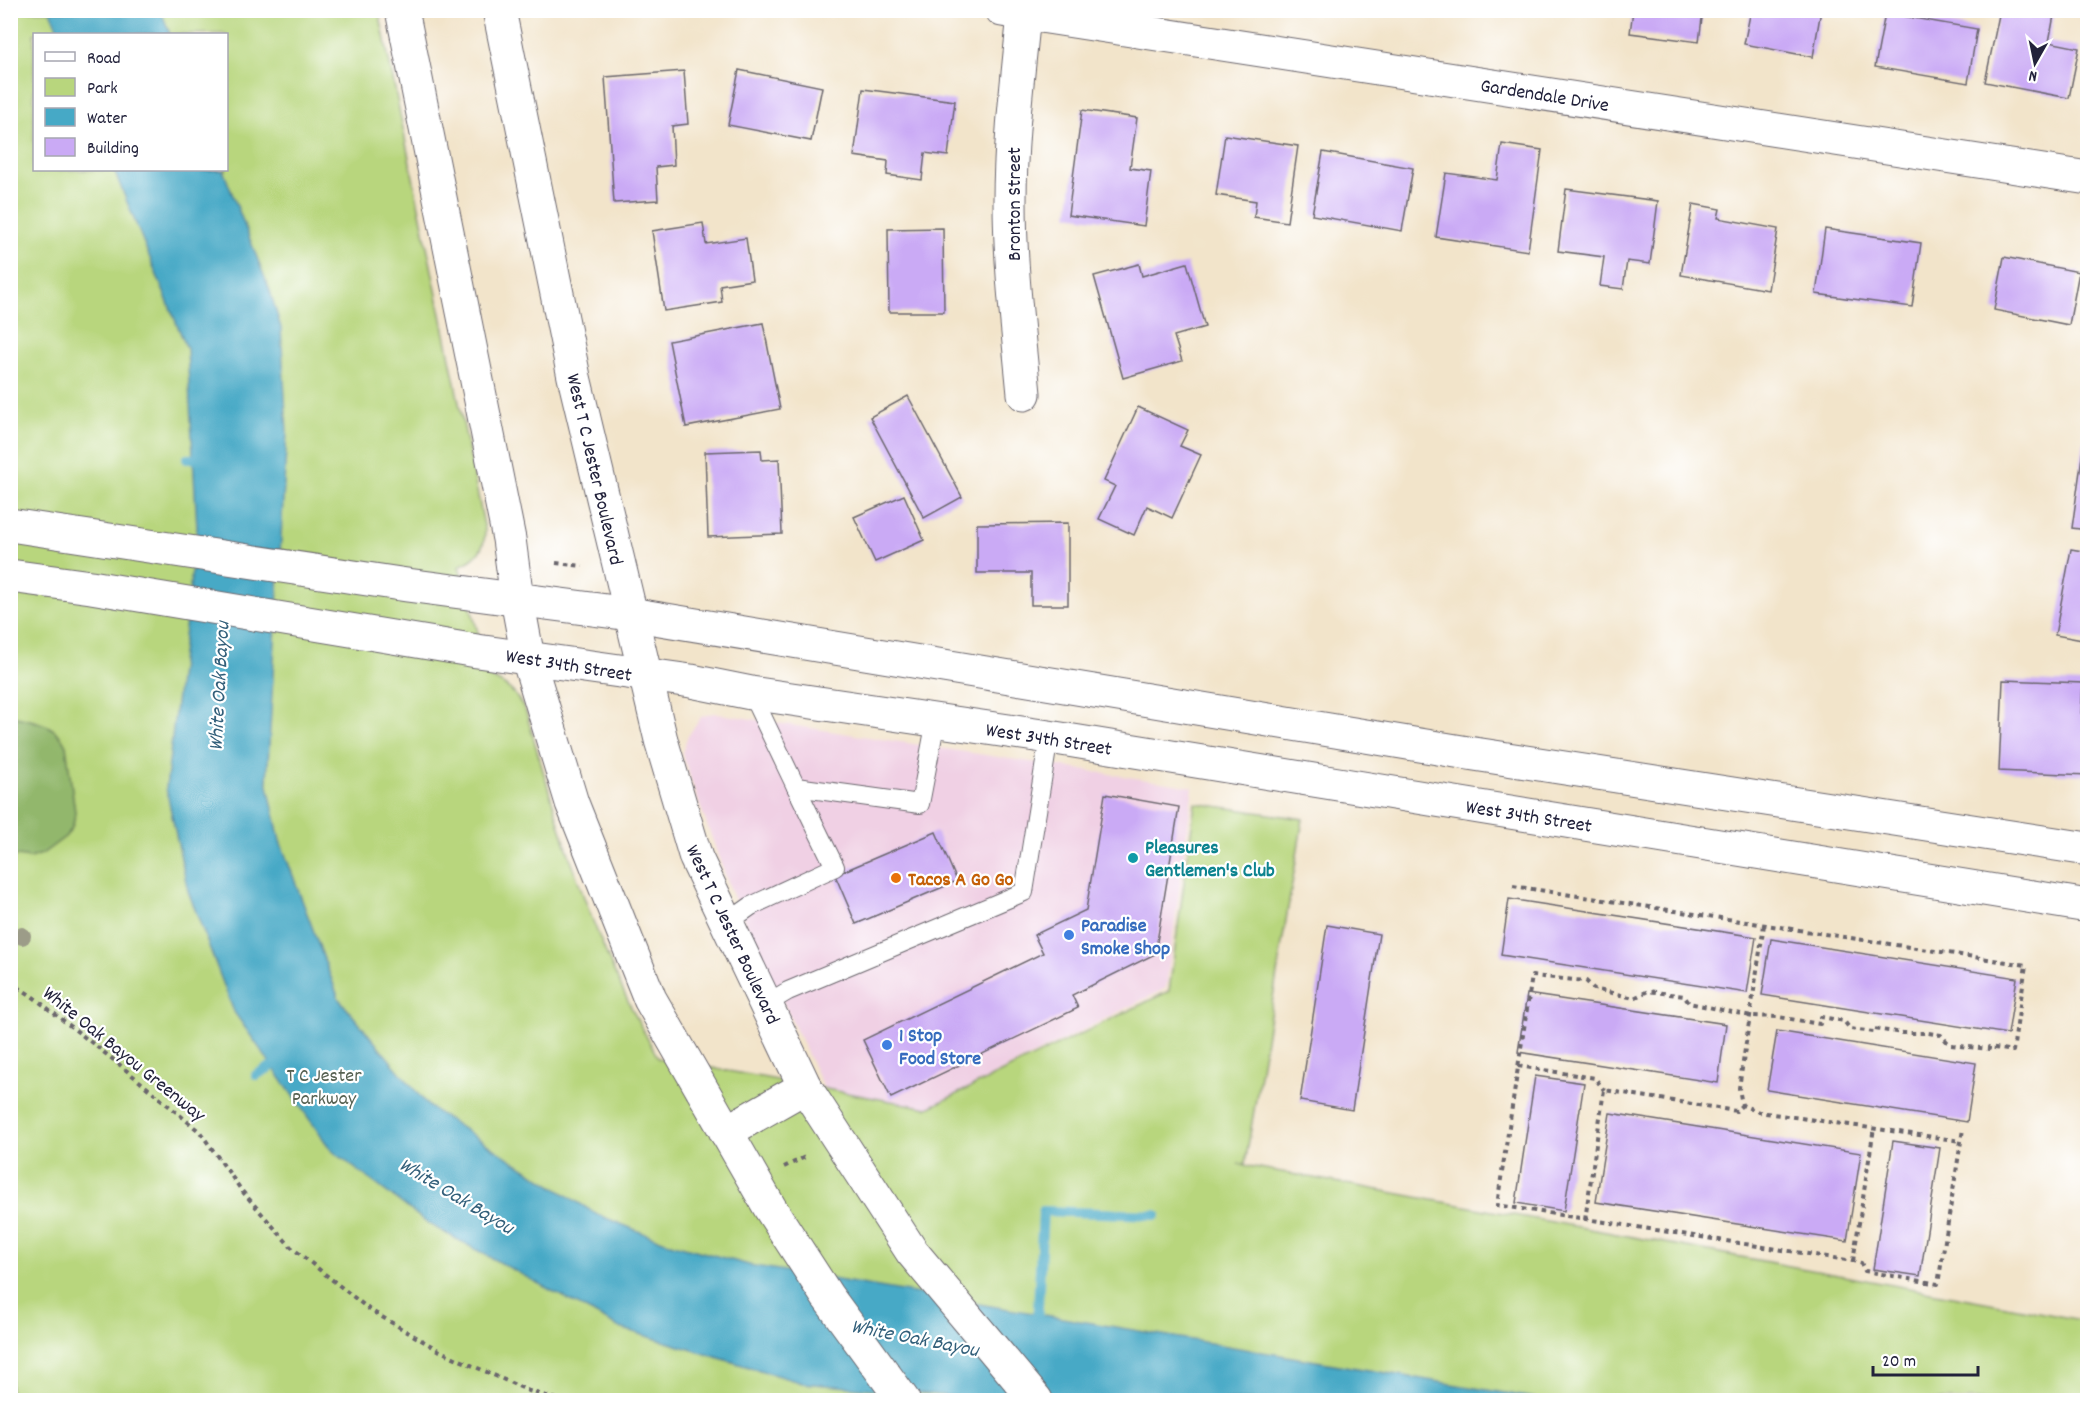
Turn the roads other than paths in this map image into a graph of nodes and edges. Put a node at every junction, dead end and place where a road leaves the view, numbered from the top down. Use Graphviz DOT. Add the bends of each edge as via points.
graph roads {
  1 [pos="402,10"];
  2 [pos="499,10"];
  3 [pos="1013,12"];
  4 [pos="2088,178"];
  5 [pos="1024,394"];
  6 [pos="10,525"];
  7 [pos="10,576"];
  8 [pos="517,599"];
  9 [pos="630,615"];
  10 [pos="528,658"];
  11 [pos="645,676"];
  12 [pos="751,693"];
  13 [pos="936,720"];
  14 [pos="1049,737"];
  15 [pos="796,787"];
  16 [pos="2088,849"];
  17 [pos="2088,906"];
  18 [pos="727,923"];
  19 [pos="766,1004"];
  20 [pos="805,1087"];
  21 [pos="726,1132"];
  22 [pos="903,1401"];
  23 [pos="1036,1401"];
  1 -- 8 [label="main road" via="509,539"];
  2 -- 9 [label="main road, West T C Jester Boulevard" via="574,377"];
  3 -- 4 [label="main road, Gardendale Drive"];
  3 -- 5 [label="main road, Bronton Street" via="1010,201"];
  6 -- 8 [label="main road"];
  7 -- 10 [label="main road, West 34th Street"];
  8 -- 9 [label="main road"];
  8 -- 10 [label="main road"];
  9 -- 11 [label="main road, West T C Jester Boulevard"];
  9 -- 16 [label="main road" via="1468,753"];
  10 -- 11 [label="main road, West 34th Street"];
  10 -- 21 [label="main road" via="572,803 650,999"];
  11 -- 12 [label="main road, West 34th Street"];
  11 -- 18 [label="main road, West T C Jester Boulevard" via="696,858"];
  12 -- 13 [label="main road, West 34th Street"];
  12 -- 15 [label="lane"];
  13 -- 14 [label="main road, West 34th Street"];
  13 -- 15 [label="lane" via="920,804"];
  14 -- 17 [label="main road, West 34th Street"];
  14 -- 19 [label="lane" via="1024,892 788,991"];
  15 -- 18 [label="lane" via="834,867 751,906"];
  18 -- 19 [label="main road, West T C Jester Boulevard"];
  19 -- 20 [label="main road, West T C Jester Boulevard"];
  20 -- 21 [label="main road"];
  20 -- 23 [label="main road, West T C Jester Boulevard" via="912,1252"];
  21 -- 22 [label="main road" via="827,1296"];
}
